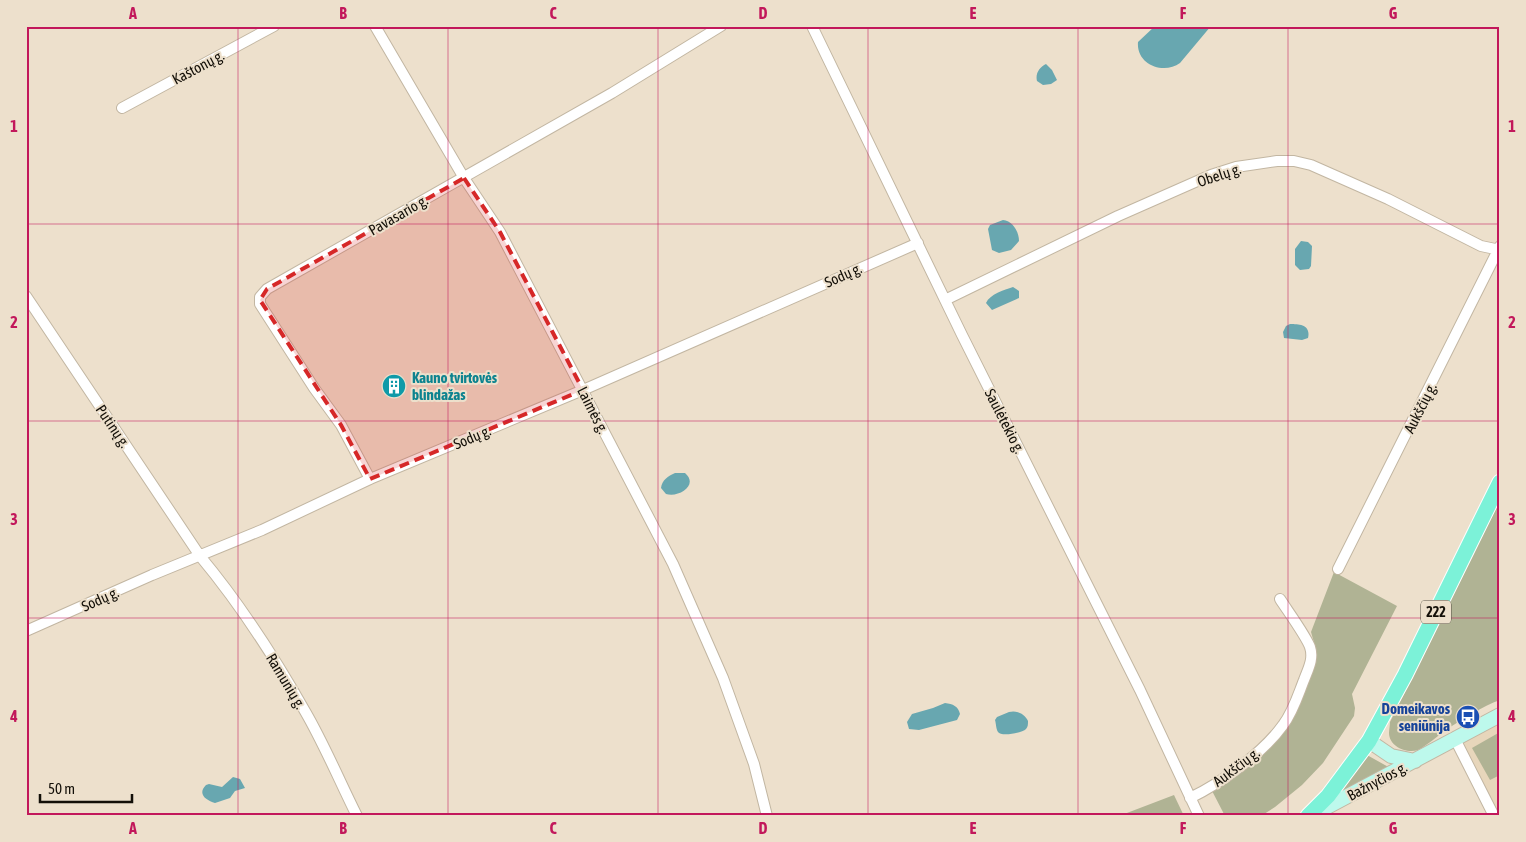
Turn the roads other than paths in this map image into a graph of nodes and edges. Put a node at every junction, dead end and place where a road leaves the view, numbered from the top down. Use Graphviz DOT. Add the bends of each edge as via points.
graph roads {
  1 [pos="274,26"];
  2 [pos="375,26"];
  3 [pos="721,26"];
  4 [pos="812,26"];
  5 [pos="122,108"];
  6 [pos="464,178"];
  7 [pos="918,243"];
  8 [pos="1499,249"];
  9 [pos="26,296"];
  10 [pos="945,300"];
  11 [pos="583,390"];
  12 [pos="370,479"];
  13 [pos="1500,482"];
  14 [pos="200,556"];
  15 [pos="1338,569"];
  16 [pos="1280,599"];
  17 [pos="26,632"];
  18 [pos="1500,714"];
  19 [pos="1455,740"];
  20 [pos="1369,741"];
  21 [pos="1416,761"];
  22 [pos="1190,798"];
  23 [pos="357,816"];
  24 [pos="767,816"];
  25 [pos="1200,816"];
  26 [pos="1310,816"];
  27 [pos="1494,816"];
  1 -- 5 [label="street, Kaštonų g."];
  2 -- 6 [label="street, Laimės g."];
  3 -- 6 [label="street, Pavasario g."];
  4 -- 7 [label="street, Saulėtekio g."];
  6 -- 11 [label="street, Laimės g." via="500,232"];
  6 -- 12 [label="street, Pavasario g." via="267,290 260,297 260,304 341,425"];
  7 -- 10 [label="street, Saulėtekio g."];
  7 -- 11 [label="street, Sodų g."];
  8 -- 10 [label="street, Obelų g." via="1481,246 1311,165 1277,161 1211,175"];
  8 -- 15 [label="street, Aukščių g."];
  9 -- 14 [label="street, Putinų g."];
  10 -- 22 [label="street, Saulėtekio g." via="1137,683"];
  11 -- 12 [label="street, Sodų g."];
  11 -- 24 [label="street, Laimės g." via="673,564 723,678 754,764"];
  12 -- 14 [label="street, Sodų g."];
  13 -- 20 [label="main road, 222"];
  14 -- 17 [label="street, Sodų g."];
  14 -- 23 [label="street, Ramunių g." via="272,656 306,714"];
  16 -- 22 [label="street, Aukščių g." via="1310,647 1312,660 1292,709 1264,746 1239,767"];
  18 -- 19 [label="main road, Bažnyčios g."];
  19 -- 21 [label="main road, Bažnyčios g."];
  19 -- 27 [label="street"];
  20 -- 21 [label="main road, Bažnyčios g." via="1391,756"];
  20 -- 26 [label="main road, 222"];
  21 -- 26 [label="main road, Bažnyčios g."];
  22 -- 25 [label="street, Saulėtekio g."];
}
